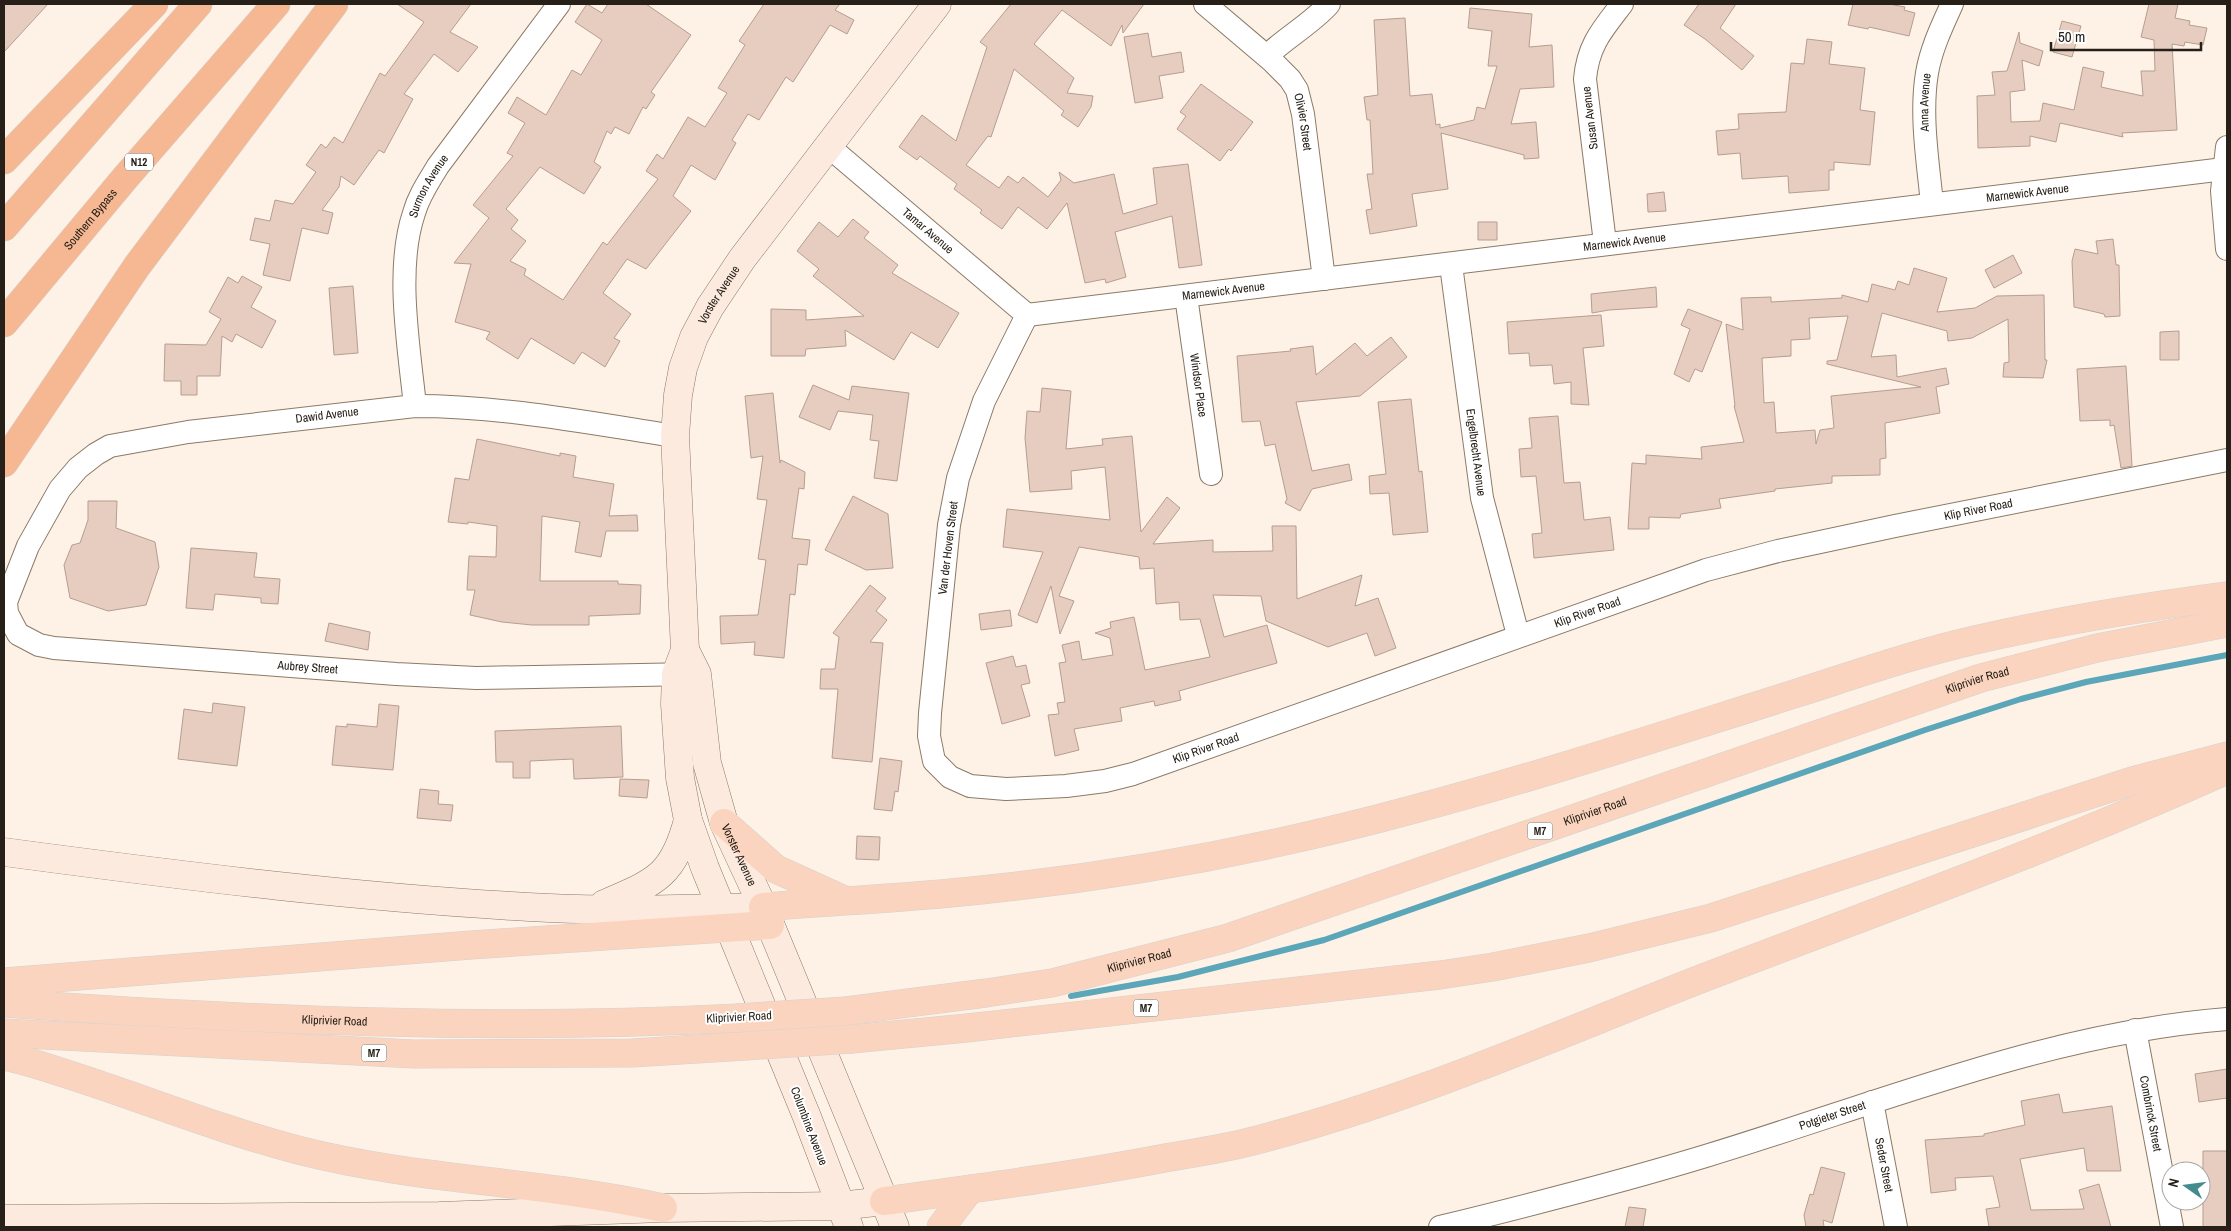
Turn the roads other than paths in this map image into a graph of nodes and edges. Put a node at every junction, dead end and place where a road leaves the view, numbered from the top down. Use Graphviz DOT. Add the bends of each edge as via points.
graph roads {
  1 [pos="154,4"];
  2 [pos="198,4"];
  3 [pos="276,4"];
  4 [pos="334,4"];
  5 [pos="559,4"];
  6 [pos="937,4"];
  7 [pos="1205,4"];
  8 [pos="1329,4"];
  9 [pos="1622,4"];
  10 [pos="1952,4"];
  11 [pos="1267,56"];
  12 [pos="828,146"];
  13 [pos="2227,147"];
  14 [pos="4,160"];
  15 [pos="2224,169"];
  16 [pos="1932,204"];
  17 [pos="4,227"];
  18 [pos="1605,243"];
  19 [pos="2227,249"];
  20 [pos="1451,265"];
  21 [pos="1324,279"];
  22 [pos="1186,296"];
  23 [pos="1027,315"];
  24 [pos="4,323"];
  25 [pos="415,406"];
  26 [pos="675,436"];
  27 [pos="2227,460"];
  28 [pos="4,463"];
  29 [pos="1210,474"];
  30 [pos="28,546"];
  31 [pos="2227,596"];
  32 [pos="2227,623"];
  33 [pos="1518,635"];
  34 [pos="686,666"];
  35 [pos="2227,756"];
  36 [pos="2227,770"];
  37 [pos="959,782"];
  38 [pos="688,820"];
  39 [pos="724,823"];
  40 [pos="4,852"];
  41 [pos="848,901"];
  42 [pos="593,908"];
  43 [pos="767,916"];
  44 [pos="725,918"];
  45 [pos="4,982"];
  46 [pos="4,1003"];
  47 [pos="2227,1019"];
  48 [pos="770,1025"];
  49 [pos="2135,1030"];
  50 [pos="4,1032"];
  51 [pos="4,1056"];
  52 [pos="1872,1102"];
  53 [pos="970,1190"];
  54 [pos="884,1201"];
  55 [pos="663,1208"];
  56 [pos="844,1217"];
  57 [pos="4,1219"];
  58 [pos="895,1227"];
  59 [pos="942,1227"];
  60 [pos="1440,1227"];
  61 [pos="1896,1227"];
  62 [pos="2172,1227"];
  1 -- 14 [label="highway"];
  2 -- 17 [label="highway"];
  3 -- 24 [label="highway, Southern Bypass / N12"];
  4 -- 28 [label="highway" via="138,266"];
  5 -- 25 [label="street, Surmon Avenue" via="438,166 413,213 404,263"];
  6 -- 12 [label="main road, Vorster Avenue"];
  7 -- 11 [label="street, Olivier Street"];
  8 -- 11 [label="street"];
  9 -- 18 [label="street, Susan Avenue" via="1592,45 1585,80"];
  10 -- 16 [label="street, Anna Avenue" via="1933,49 1927,73 1926,140"];
  11 -- 21 [label="street, Olivier Street" via="1290,79 1300,101"];
  12 -- 23 [label="street, Tamar Avenue"];
  12 -- 26 [label="main road, Vorster Avenue" via="742,259 698,329 683,368"];
  13 -- 15 [label="street"];
  15 -- 16 [label="street, Marnewick Avenue"];
  15 -- 19 [label="street" via="2222,191"];
  16 -- 18 [label="street, Marnewick Avenue"];
  18 -- 20 [label="street, Marnewick Avenue"];
  20 -- 21 [label="street, Marnewick Avenue"];
  20 -- 33 [label="street, Engelbrecht Avenue" via="1482,498"];
  21 -- 22 [label="street, Marnewick Avenue"];
  22 -- 23 [label="street, Marnewick Avenue"];
  22 -- 29 [label="street, Windsor Place"];
  23 -- 37 [label="street, Van der Hoven Street" via="984,400 958,478 949,526 929,736 934,761"];
  25 -- 26 [label="street, Dawid Avenue" via="508,411"];
  25 -- 30 [label="street, Dawid Avenue" via="188,432 110,446 66,480"];
  26 -- 34 [label="main road, Vorster Avenue"];
  27 -- 33 [label="street, Klip River Road" via="1750,558"];
  30 -- 34 [label="street, Aubrey Street" via="10,588 7,614 18,634 38,645 160,657 476,678"];
  31 -- 41 [label="main road" via="2169,603 1971,641 1539,774 1279,842 1066,880"];
  32 -- 46 [label="main road, Kliprivier Road / M7, bridge" via="2097,648 1981,678 1228,938 1052,983 846,1011 634,1023 357,1023"];
  33 -- 37 [label="street, Klip River Road" via="1133,774 1066,786 985,788"];
  34 -- 38 [label="main road, Vorster Avenue" via="676,731"];
  34 -- 39 [label="main road, Vorster Avenue"];
  35 -- 50 [label="main road, M7, bridge" via="2132,782 1711,918 1589,948 1440,975 967,1028 632,1053 414,1054"];
  36 -- 53 [label="main road" via="1964,878 1353,1113 1245,1143"];
  38 -- 42 [label="main road" via="675,858 657,879"];
  38 -- 44 [label="main road, Vorster Avenue"];
  39 -- 41 [label="main road" via="776,869"];
  39 -- 43 [label="main road, Vorster Avenue"];
  40 -- 42 [label="main road" via="354,892 549,908"];
  41 -- 43 [label="main road"];
  42 -- 44 [label="main road"];
  43 -- 44 [label="main road"];
  43 -- 54 [label="main road, Vorster Avenue"];
  44 -- 45 [label="main road" via="471,945"];
  44 -- 48 [label="main road, Vorster Avenue"];
  47 -- 49 [label="street, Potgieter Street"];
  48 -- 56 [label="main road, Columbine Avenue"];
  49 -- 52 [label="street, Potgieter Street" via="2003,1061"];
  49 -- 62 [label="street, Combrinck Street"];
  51 -- 55 [label="main road" via="299,1150 419,1173 613,1197"];
  52 -- 60 [label="street, Potgieter Street" via="1630,1178"];
  52 -- 61 [label="street, Seder Street"];
  53 -- 54 [label="main road"];
  53 -- 59 [label="main road"];
  54 -- 56 [label="main road"];
  54 -- 58 [label="main road"];
  55 -- 56 [label="main road"];
  55 -- 57 [label="main road" via="440,1216"];
}
